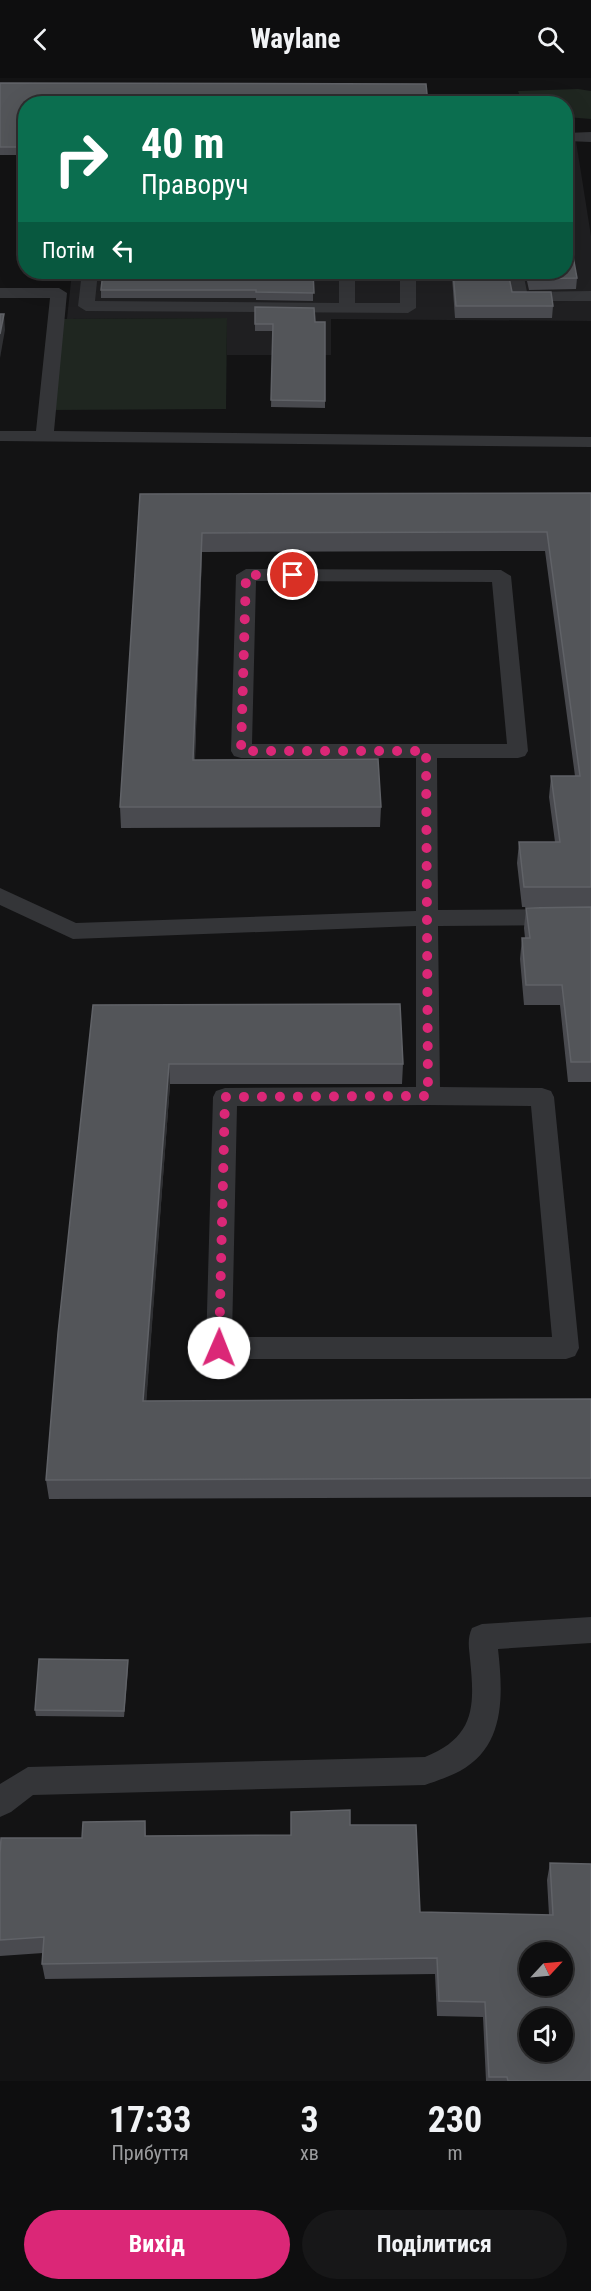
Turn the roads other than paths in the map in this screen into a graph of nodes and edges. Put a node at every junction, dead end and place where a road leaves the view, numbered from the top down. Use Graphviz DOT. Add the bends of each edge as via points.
graph roads {
  1 [pos="573,137"];
  2 [pos="591,137"];
  3 [pos="89,279"];
  4 [pos="348,279"];
  5 [pos="408,279"];
  6 [pos="516,279"];
  7 [pos="0,293"];
  8 [pos="591,296"];
  9 [pos="347,307"];
  10 [pos="0,436"];
  11 [pos="45,436"];
  12 [pos="591,442"];
  13 [pos="426,751"];
  14 [pos="0,896"];
  15 [pos="591,917"];
  16 [pos="427,918"];
  17 [pos="428,1096"];
  18 [pos="591,1630"];
  19 [pos="0,1802"];
  1 -- 2 [label="lane"];
  3 -- 9 [label="lane" via="86,306"];
  4 -- 9 [label="lane"];
  5 -- 9 [label="lane" via="408,308"];
  6 -- 8 [label="lane" via="519,297"];
  7 -- 11 [label="lane" via="59,293"];
  10 -- 11 [label="lane"];
  11 -- 12 [label="lane"];
  13 -- 13 [label="lane" via="241,751 246,575 501,576 518,751"];
  13 -- 16 [label="lane"];
  14 -- 16 [label="lane" via="73,931"];
  15 -- 16 [label="lane"];
  16 -- 17 [label="lane"];
  17 -- 17 [label="lane" via="225,1097 219,1348 566,1348 542,1097"];
  18 -- 19 [label="lane" via="482,1637 489,1700 481,1727 465,1753 425,1771 28,1781"];
}
